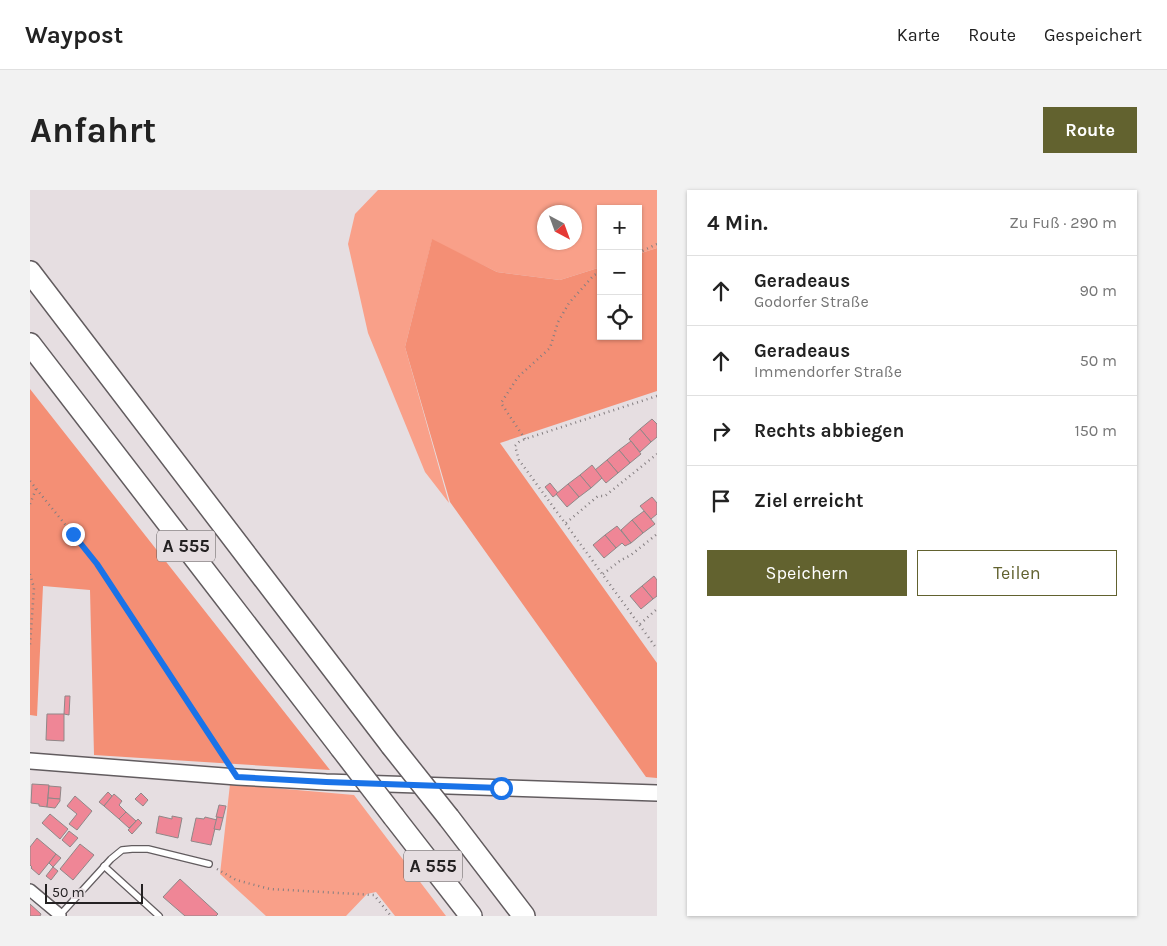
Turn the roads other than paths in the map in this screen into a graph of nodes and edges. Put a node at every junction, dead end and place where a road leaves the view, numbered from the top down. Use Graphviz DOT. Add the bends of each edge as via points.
graph roads {
  1 [pos="30,272"];
  2 [pos="30,344"];
  3 [pos="30,761"];
  4 [pos="657,793"];
  5 [pos="209,864"];
  6 [pos="104,866"];
  7 [pos="30,890"];
  8 [pos="59,916"];
  9 [pos="160,916"];
  10 [pos="471,916"];
  11 [pos="524,916"];
  1 -- 11 [label="highway, A 555, bridge"];
  2 -- 10 [label="highway, A 555, bridge"];
  3 -- 4 [label="street" via="326,782"];
  5 -- 6 [label="lane" via="132,849 122,850"];
  6 -- 8 [label="lane"];
  6 -- 9 [label="lane"];
  7 -- 8 [label="street"];
}
